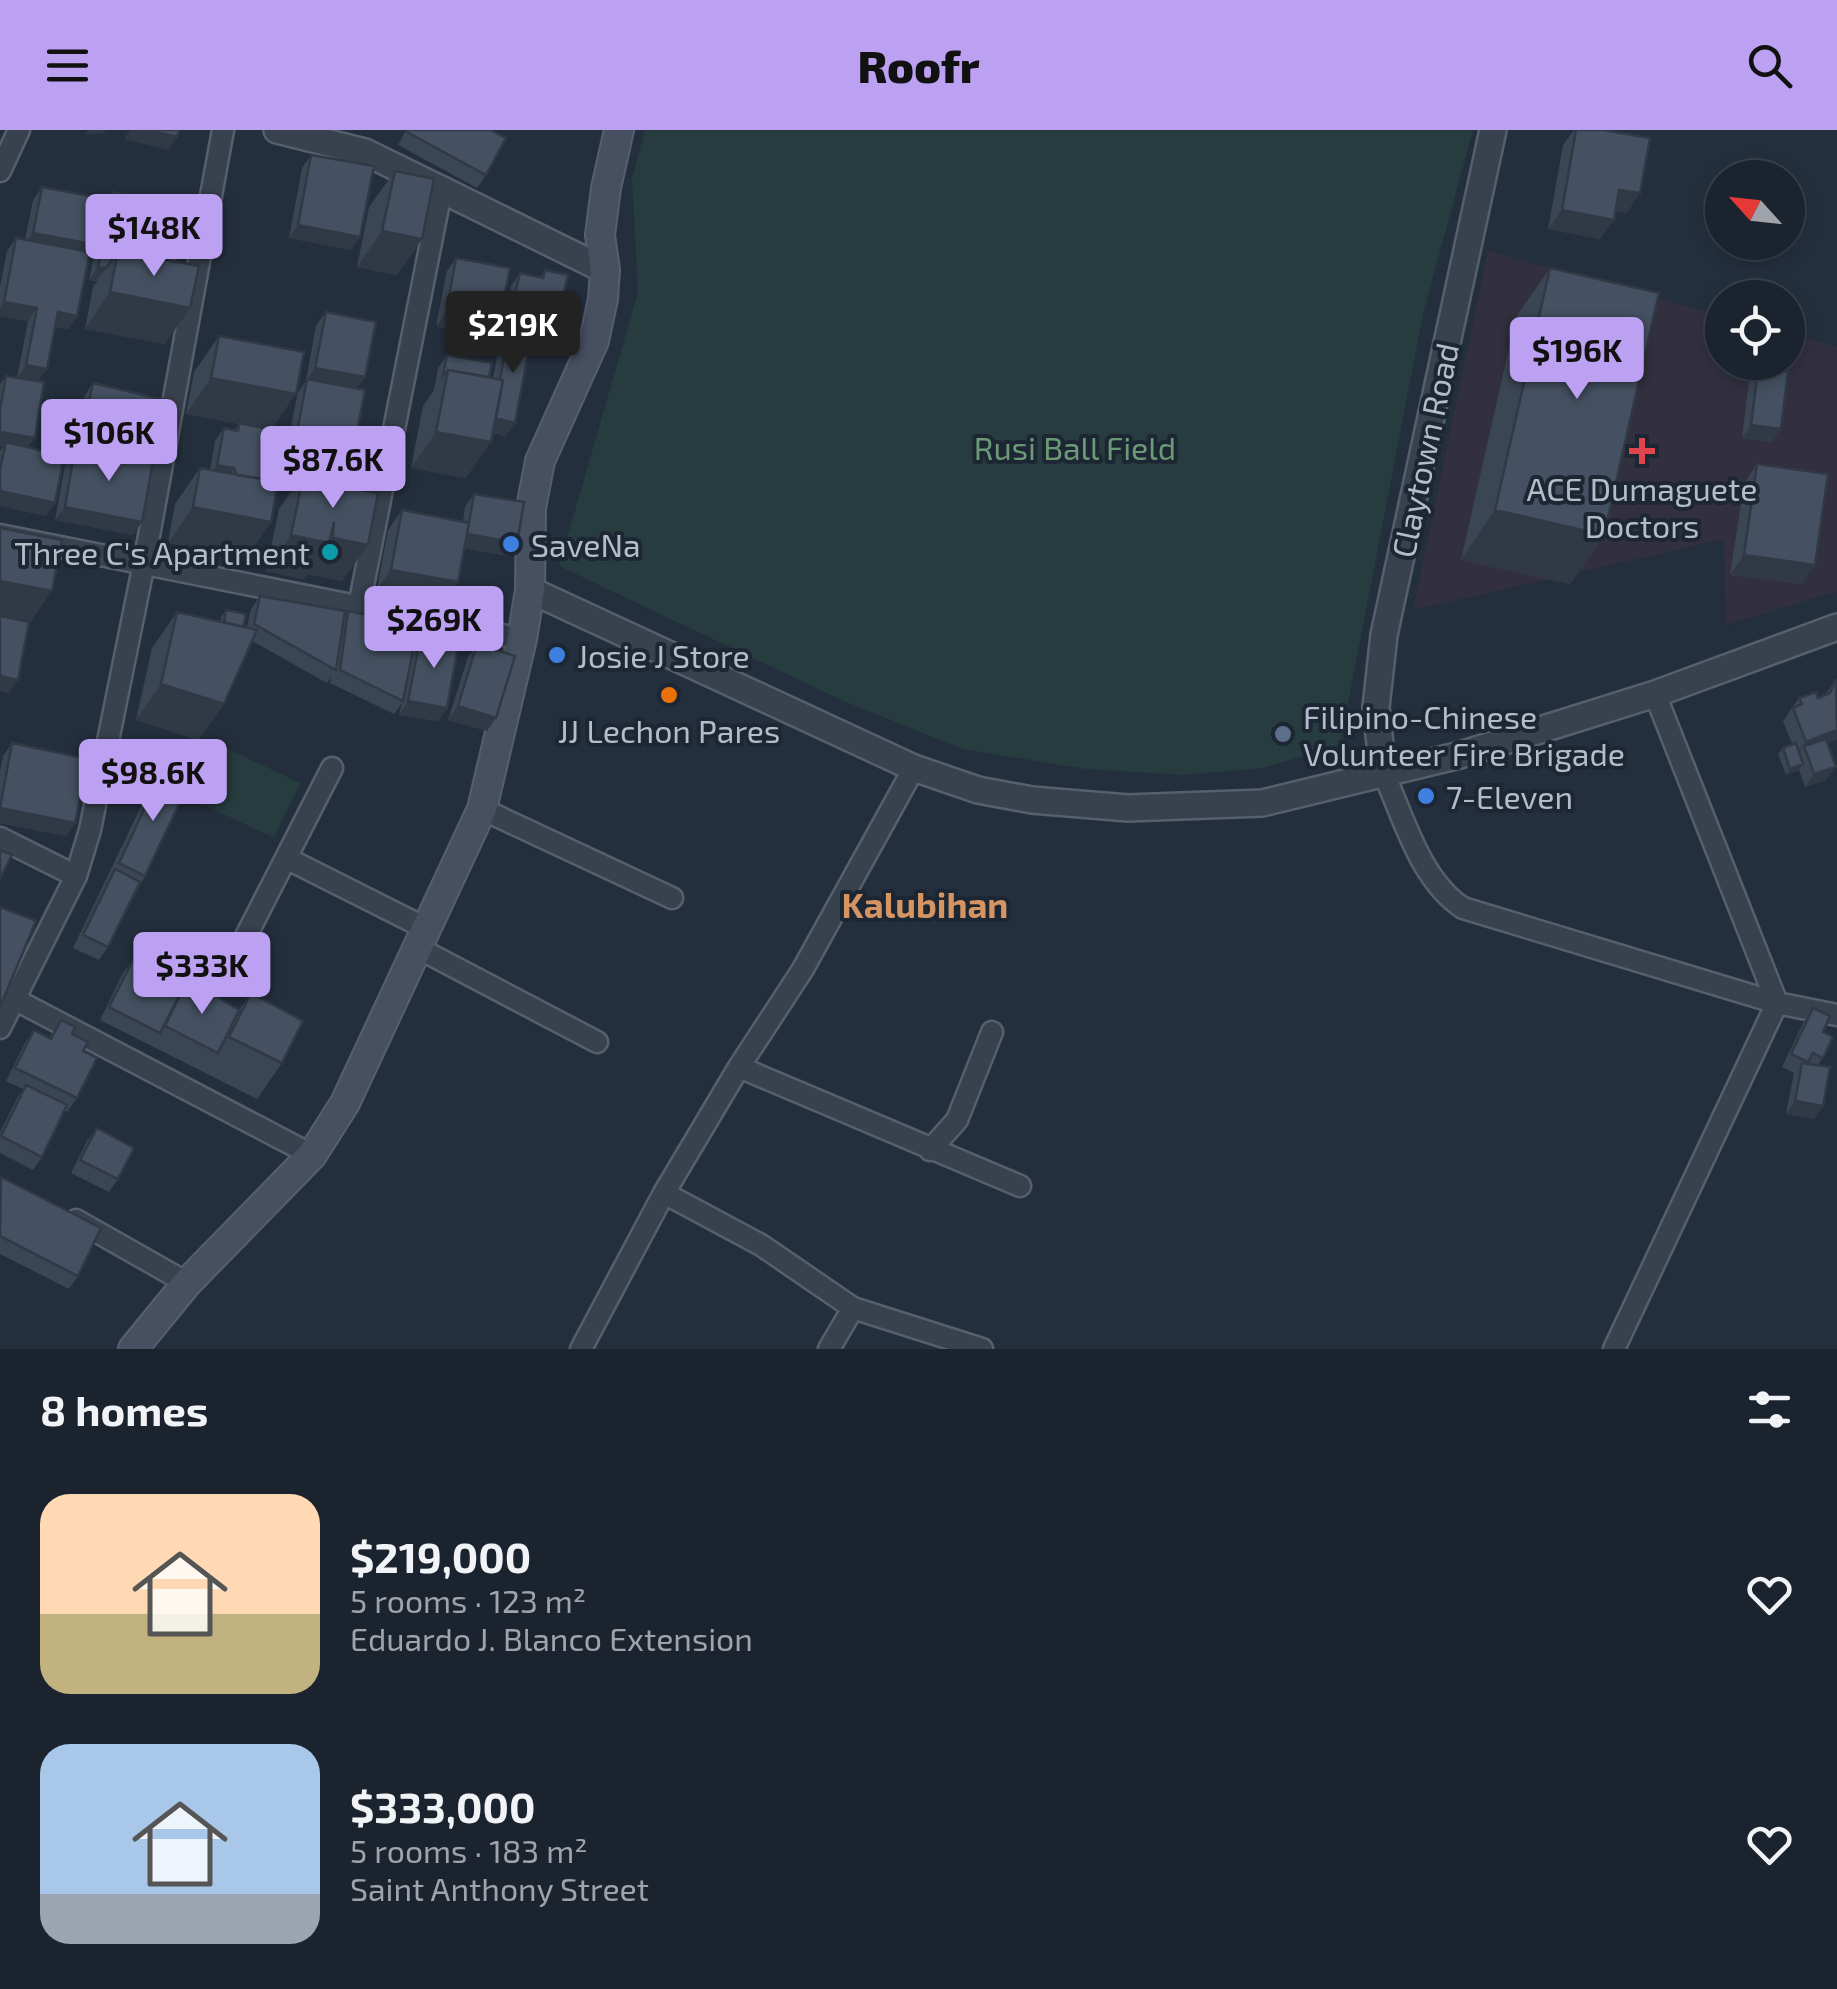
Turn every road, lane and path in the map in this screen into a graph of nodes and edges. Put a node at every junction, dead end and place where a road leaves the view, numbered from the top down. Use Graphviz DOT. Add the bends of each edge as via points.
graph roads {
  1 [pos="19,130"];
  2 [pos="224,130"];
  3 [pos="277,130"];
  4 [pos="619,130"];
  5 [pos="1493,130"];
  6 [pos="0,168"];
  7 [pos="442,187"];
  8 [pos="604,270"];
  9 [pos="0,535"];
  10 [pos="144,564"];
  11 [pos="530,590"];
  12 [pos="359,606"];
  13 [pos="1837,627"];
  14 [pos="522,640"];
  15 [pos="1655,694"];
  16 [pos="332,768"];
  17 [pos="914,768"];
  18 [pos="1383,772"];
  19 [pos="482,810"];
  20 [pos="0,838"];
  21 [pos="286,858"];
  22 [pos="76,876"];
  23 [pos="672,898"];
  24 [pos="422,938"];
  25 [pos="244,940"];
  26 [pos="14,999"];
  27 [pos="1777,1003"];
  28 [pos="1837,1015"];
  29 [pos="0,1028"];
  30 [pos="992,1032"];
  31 [pos="597,1042"];
  32 [pos="739,1067"];
  33 [pos="930,1150"];
  34 [pos="312,1155"];
  35 [pos="1020,1186"];
  36 [pos="664,1193"];
  37 [pos="51,1206"];
  38 [pos="187,1283"];
  39 [pos="853,1308"];
  40 [pos="132,1349"];
  41 [pos="581,1349"];
  42 [pos="829,1349"];
  43 [pos="982,1349"];
  44 [pos="1614,1349"];
  1 -- 6 [label="street"];
  2 -- 10 [label="street"];
  3 -- 7 [label="street" via="365,152"];
  4 -- 8 [label="main road" via="600,235"];
  5 -- 18 [label="street, Claytown Road" via="1384,635 1376,707"];
  7 -- 8 [label="street"];
  7 -- 12 [label="street"];
  8 -- 11 [label="main road" via="594,341 540,461 531,508"];
  9 -- 10 [label="street"];
  10 -- 12 [label="street"];
  10 -- 22 [label="street"];
  11 -- 14 [label="main road"];
  11 -- 17 [label="street"];
  12 -- 14 [label="street"];
  13 -- 15 [label="street"];
  14 -- 19 [label="main road"];
  15 -- 18 [label="street"];
  15 -- 27 [label="street"];
  16 -- 21 [label="street"];
  17 -- 18 [label="street" via="978,790 1128,808 1262,803"];
  17 -- 32 [label="street" via="803,969"];
  18 -- 27 [label="street" via="1432,880 1463,908"];
  19 -- 23 [label="street"];
  19 -- 24 [label="main road"];
  20 -- 22 [label="street"];
  21 -- 24 [label="street"];
  21 -- 25 [label="street"];
  22 -- 26 [label="street"];
  24 -- 31 [label="street"];
  24 -- 34 [label="main road" via="345,1103"];
  26 -- 29 [label="street"];
  26 -- 34 [label="street"];
  27 -- 28 [label="street"];
  27 -- 44 [label="street"];
  30 -- 33 [label="street" via="956,1120"];
  32 -- 33 [label="street"];
  32 -- 36 [label="street"];
  33 -- 35 [label="street"];
  34 -- 38 [label="main road"];
  36 -- 39 [label="street" via="762,1246"];
  36 -- 41 [label="street"];
  37 -- 38 [label="street"];
  38 -- 40 [label="main road"];
  39 -- 42 [label="street"];
  39 -- 43 [label="street"];
}
